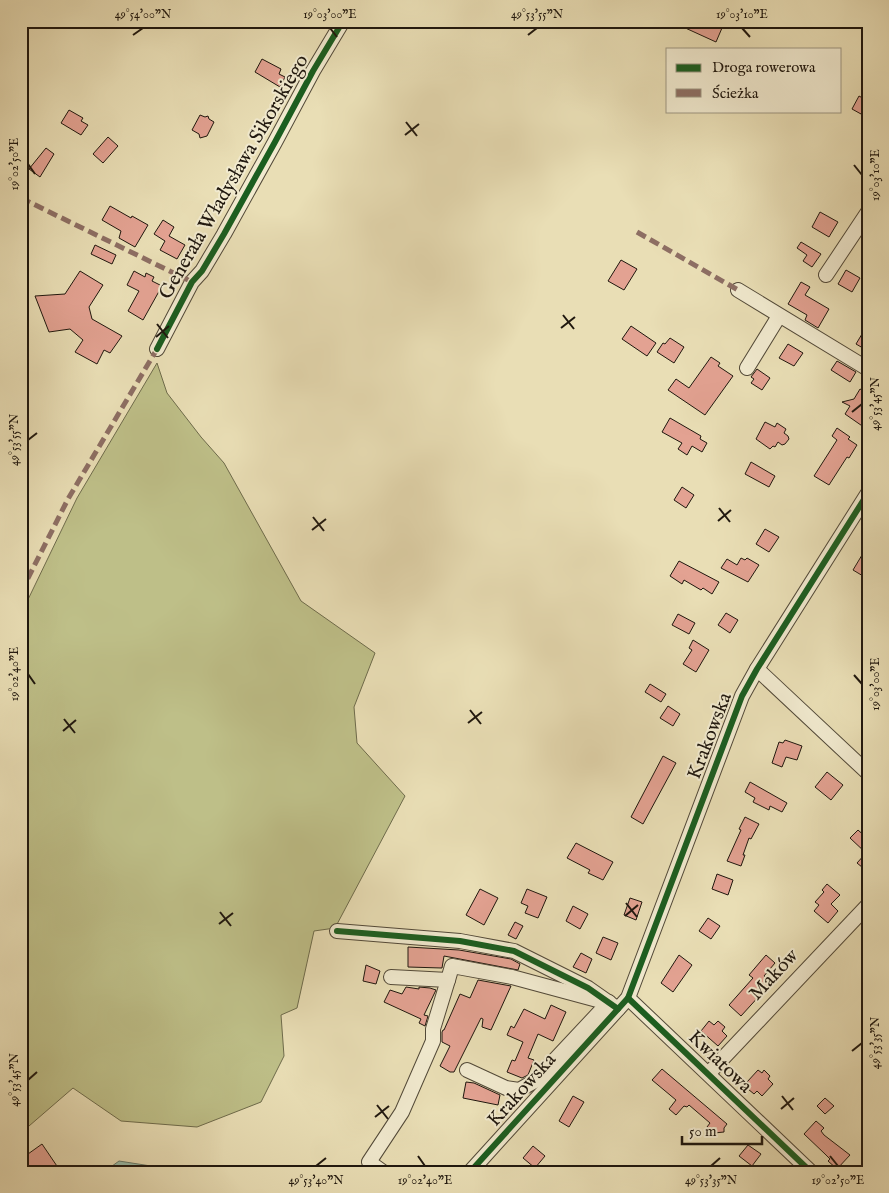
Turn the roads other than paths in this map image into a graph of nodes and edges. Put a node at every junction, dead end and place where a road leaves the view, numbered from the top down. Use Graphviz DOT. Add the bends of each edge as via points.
graph roads {
  1 [pos="342,21"];
  2 [pos="868,212"];
  3 [pos="826,274"];
  4 [pos="738,290"];
  5 [pos="779,316"];
  6 [pos="157,349"];
  7 [pos="747,368"];
  8 [pos="868,369"];
  9 [pos="868,493"];
  10 [pos="757,670"];
  11 [pos="868,773"];
  12 [pos="868,905"];
  13 [pos="337,932"];
  14 [pos="391,977"];
  15 [pos="448,980"];
  16 [pos="628,998"];
  17 [pos="613,1005"];
  18 [pos="467,1070"];
  19 [pos="710,1073"];
  20 [pos="383,1172"];
  21 [pos="470,1172"];
  22 [pos="811,1172"];
  1 -- 6 [label="street, Generała Władysława Sikorskiego"];
  2 -- 3 [label="street"];
  4 -- 5 [label="street"];
  5 -- 7 [label="street"];
  5 -- 8 [label="street"];
  9 -- 10 [label="street, Krakowska"];
  10 -- 11 [label="street"];
  10 -- 16 [label="street, Krakowska" via="731,721"];
  12 -- 19 [label="street, Maków"];
  13 -- 17 [label="street" via="460,941 514,950 588,988"];
  14 -- 15 [label="street"];
  15 -- 17 [label="street" via="452,966 512,977"];
  15 -- 20 [label="street" via="433,1029 433,1041 402,1112 369,1162"];
  16 -- 17 [label="street, Krakowska"];
  16 -- 19 [label="street, Kwiatowa"];
  17 -- 18 [label="street" via="535,1081 519,1090 506,1088"];
  17 -- 21 [label="street, Krakowska"];
  19 -- 22 [label="street, Kwiatowa"];
}
